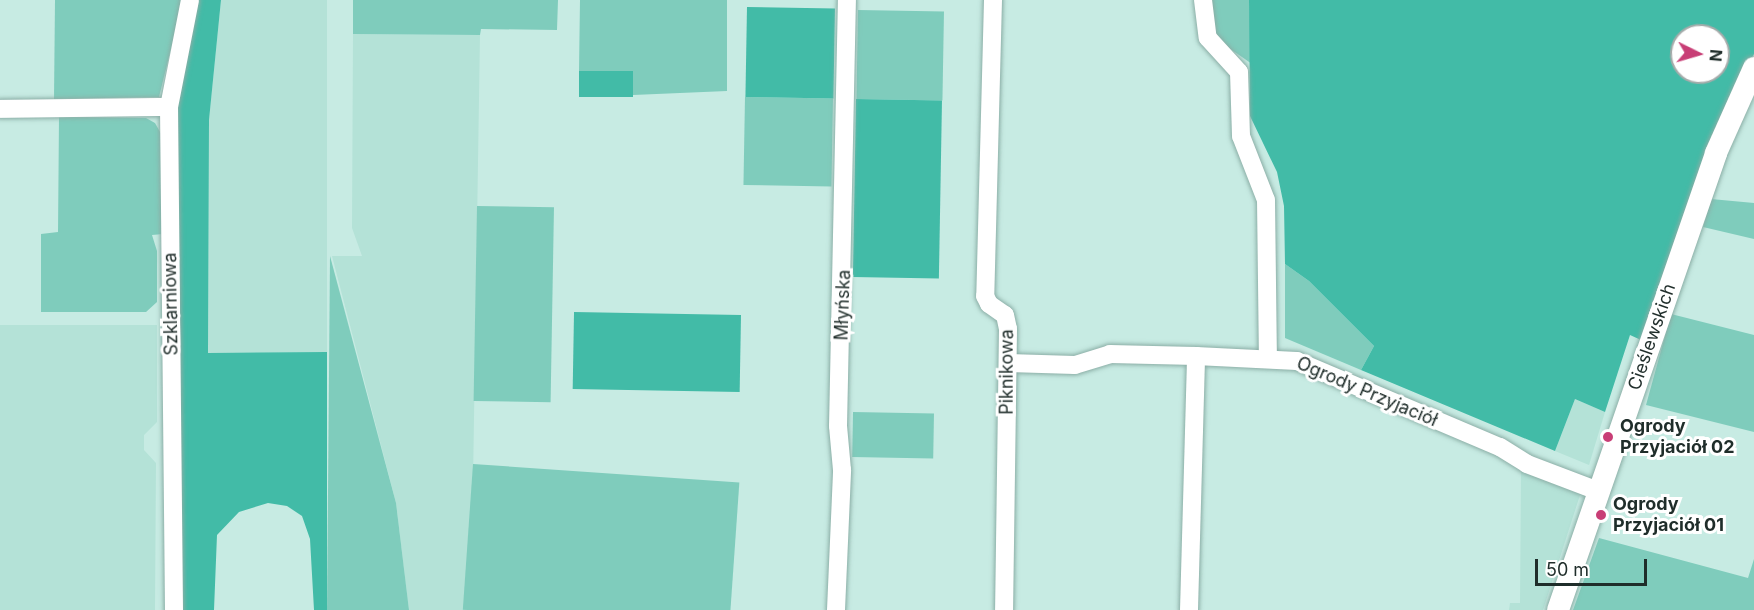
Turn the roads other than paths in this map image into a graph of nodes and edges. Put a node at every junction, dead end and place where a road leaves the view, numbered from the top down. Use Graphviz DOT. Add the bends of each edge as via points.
graph roads {
  1 [pos="190,0"];
  2 [pos="847,0"];
  3 [pos="993,0"];
  4 [pos="1203,0"];
  5 [pos="1754,68"];
  6 [pos="169,107"];
  7 [pos="0,109"];
  8 [pos="1196,356"];
  9 [pos="1268,357"];
  10 [pos="1008,363"];
  11 [pos="1599,491"];
  12 [pos="174,610"];
  13 [pos="836,610"];
  14 [pos="1004,610"];
  15 [pos="1189,610"];
  16 [pos="1558,610"];
  1 -- 6 [label="street, Szklarniowa"];
  2 -- 13 [label="street, Młyńska" via="838,426 842,480"];
  3 -- 10 [label="street, Piknikowa" via="985,296 1008,323"];
  4 -- 9 [label="street" via="1208,38 1239,72 1241,136 1266,200"];
  5 -- 11 [label="street, Cieślewskich" via="1716,153"];
  6 -- 7 [label="street"];
  6 -- 12 [label="street, Szklarniowa"];
  8 -- 9 [label="street, Ogrody Przyjaciół"];
  8 -- 10 [label="street, Ogrody Przyjaciół" via="1110,354 1075,365"];
  8 -- 15 [label="street"];
  9 -- 11 [label="street, Ogrody Przyjaciół" via="1297,361 1500,447 1527,464"];
  10 -- 14 [label="street, Piknikowa"];
  11 -- 16 [label="street, Cieślewskich"];
}
